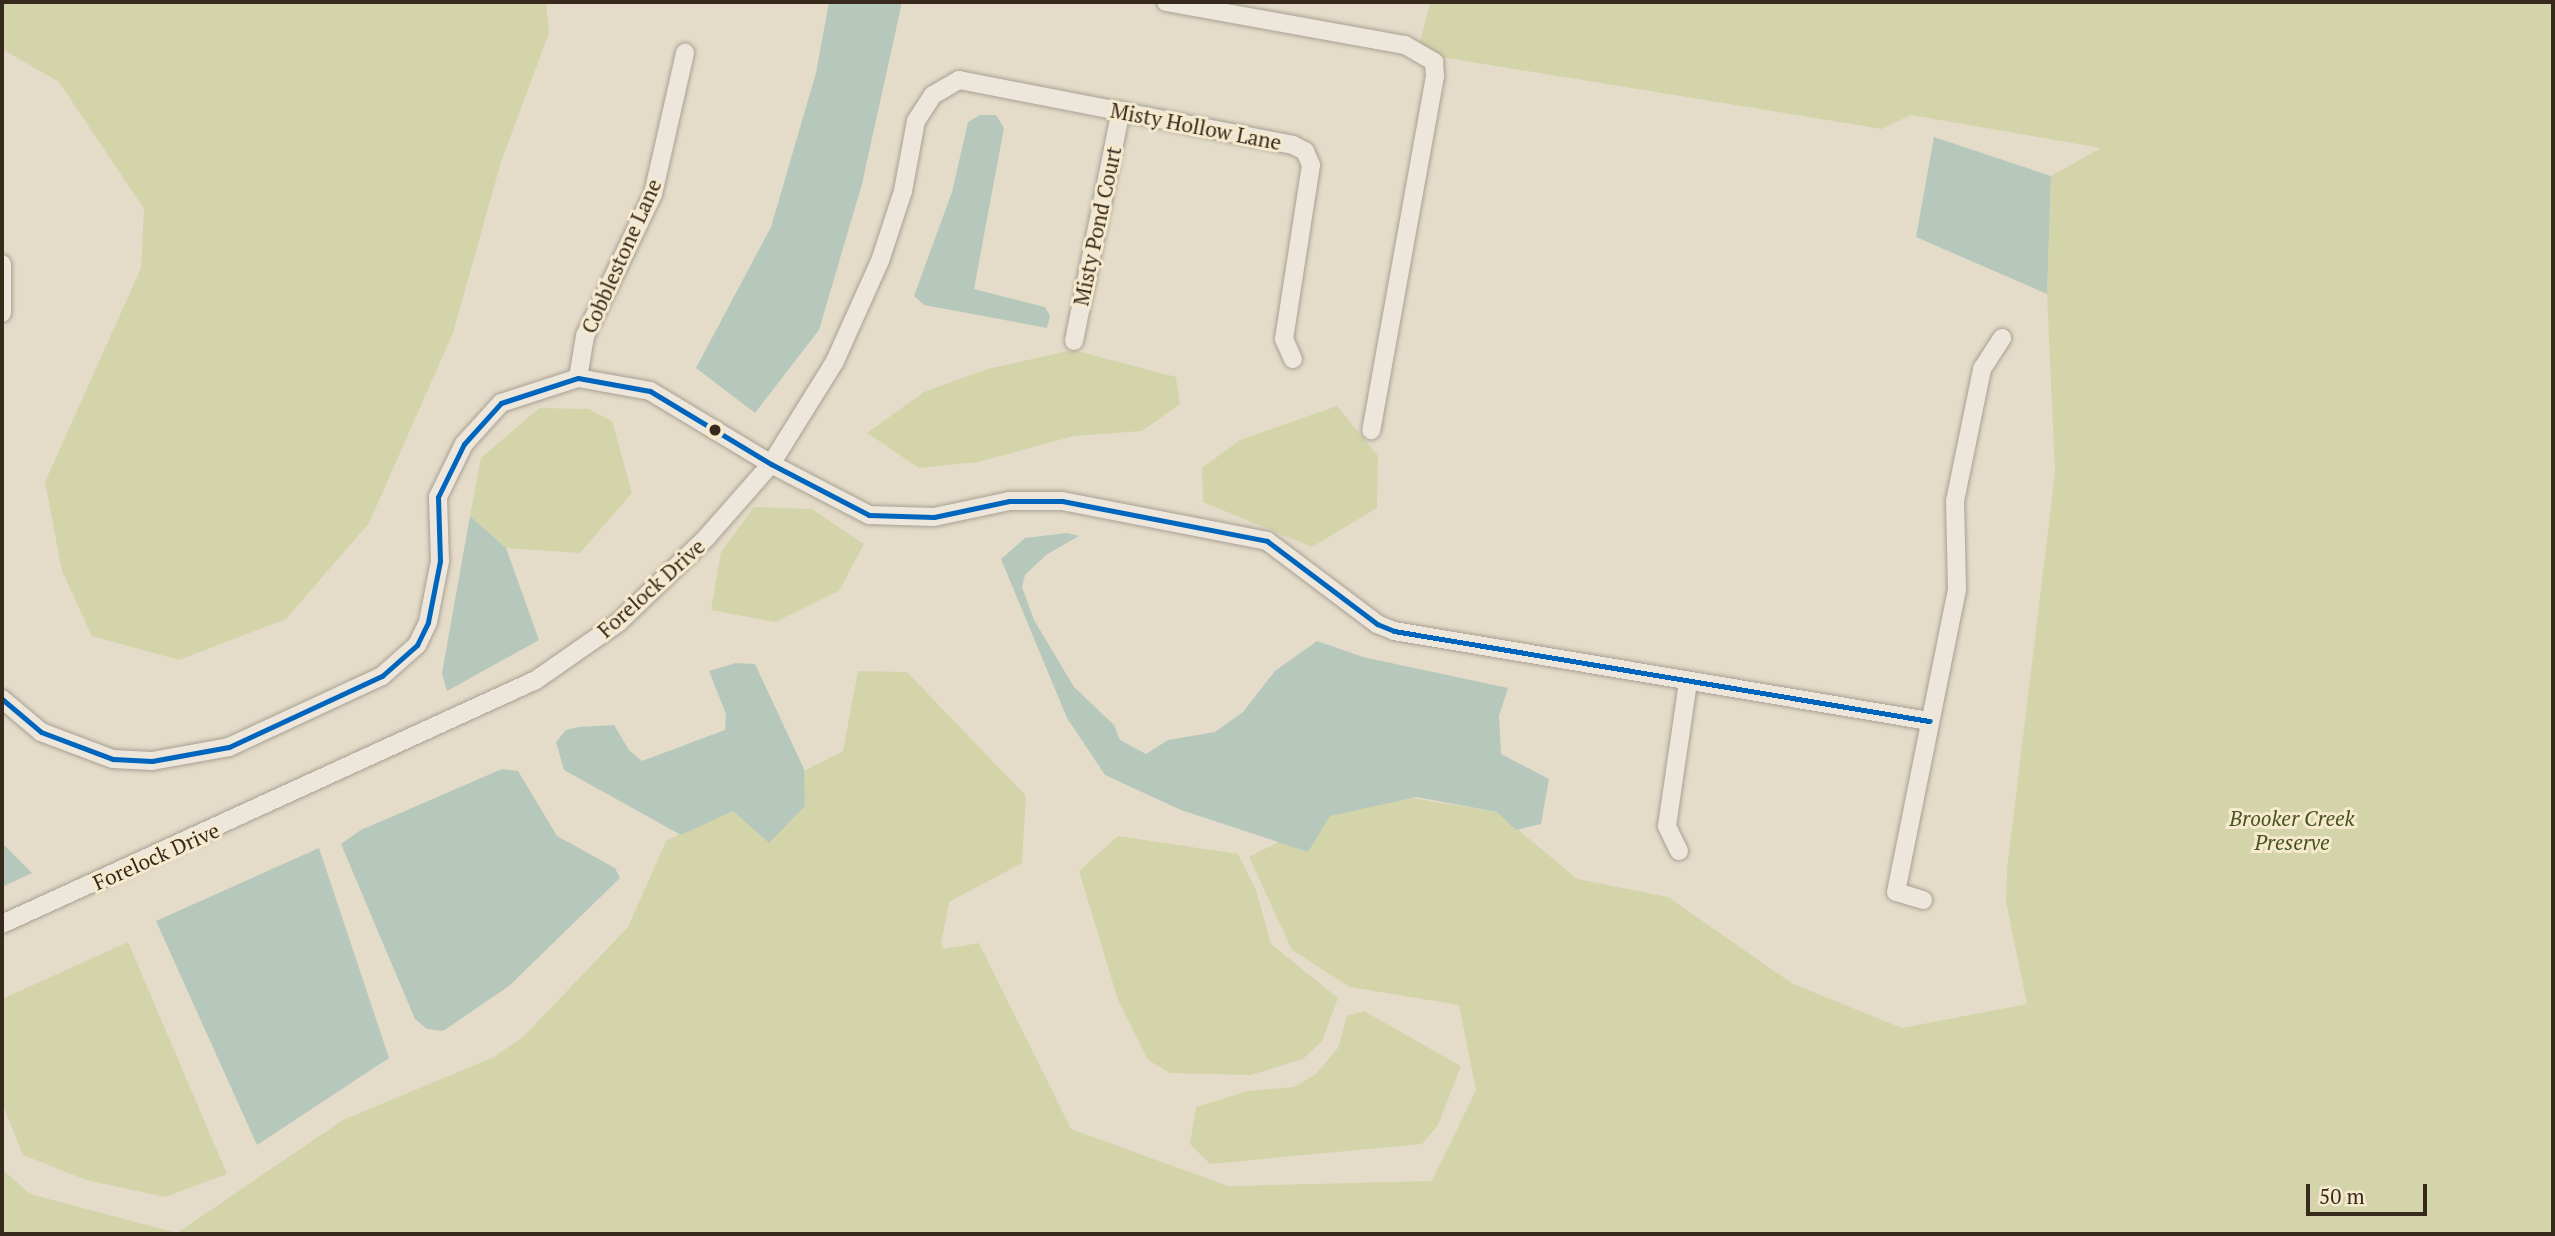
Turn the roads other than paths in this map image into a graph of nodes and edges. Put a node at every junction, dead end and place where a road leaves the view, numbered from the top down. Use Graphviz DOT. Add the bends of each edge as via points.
graph roads {
  1 [pos="1166,2"];
  2 [pos="685,52"];
  3 [pos="959,80"];
  4 [pos="1121,111"];
  5 [pos="2,264"];
  6 [pos="2,313"];
  7 [pos="2002,338"];
  8 [pos="1074,341"];
  9 [pos="1293,359"];
  10 [pos="578,378"];
  11 [pos="1371,430"];
  12 [pos="771,464"];
  13 [pos="1688,682"];
  14 [pos="2,699"];
  15 [pos="1929,721"];
  16 [pos="1679,851"];
  17 [pos="1923,900"];
  18 [pos="2,924"];
  1 -- 11 [label="street" via="1405,45 1434,62"];
  2 -- 10 [label="street, Cobblestone Lane" via="653,194 585,336"];
  3 -- 4 [label="street, Misty Hollow Lane"];
  3 -- 12 [label="street, Forelock Drive" via="933,95 916,121 903,191 880,261 835,362"];
  4 -- 8 [label="street, Misty Pond Court"];
  4 -- 9 [label="street, Misty Hollow Lane" via="1305,151 1311,165 1284,339"];
  5 -- 6 [label="street"];
  7 -- 15 [label="street" via="1982,369 1955,501 1957,589"];
  10 -- 12 [label="street" via="650,391"];
  10 -- 14 [label="street" via="501,403 464,444 438,497 440,561 428,622 417,645 383,676 229,747 152,761 113,759 41,732"];
  12 -- 13 [label="street" via="869,514 934,517 1009,501 1062,501 1267,541 1394,632"];
  12 -- 18 [label="street, Forelock Drive" via="706,538 619,622 536,680"];
  13 -- 15 [label="street"];
  13 -- 16 [label="street" via="1667,827"];
  15 -- 17 [label="street" via="1896,892"];
}
